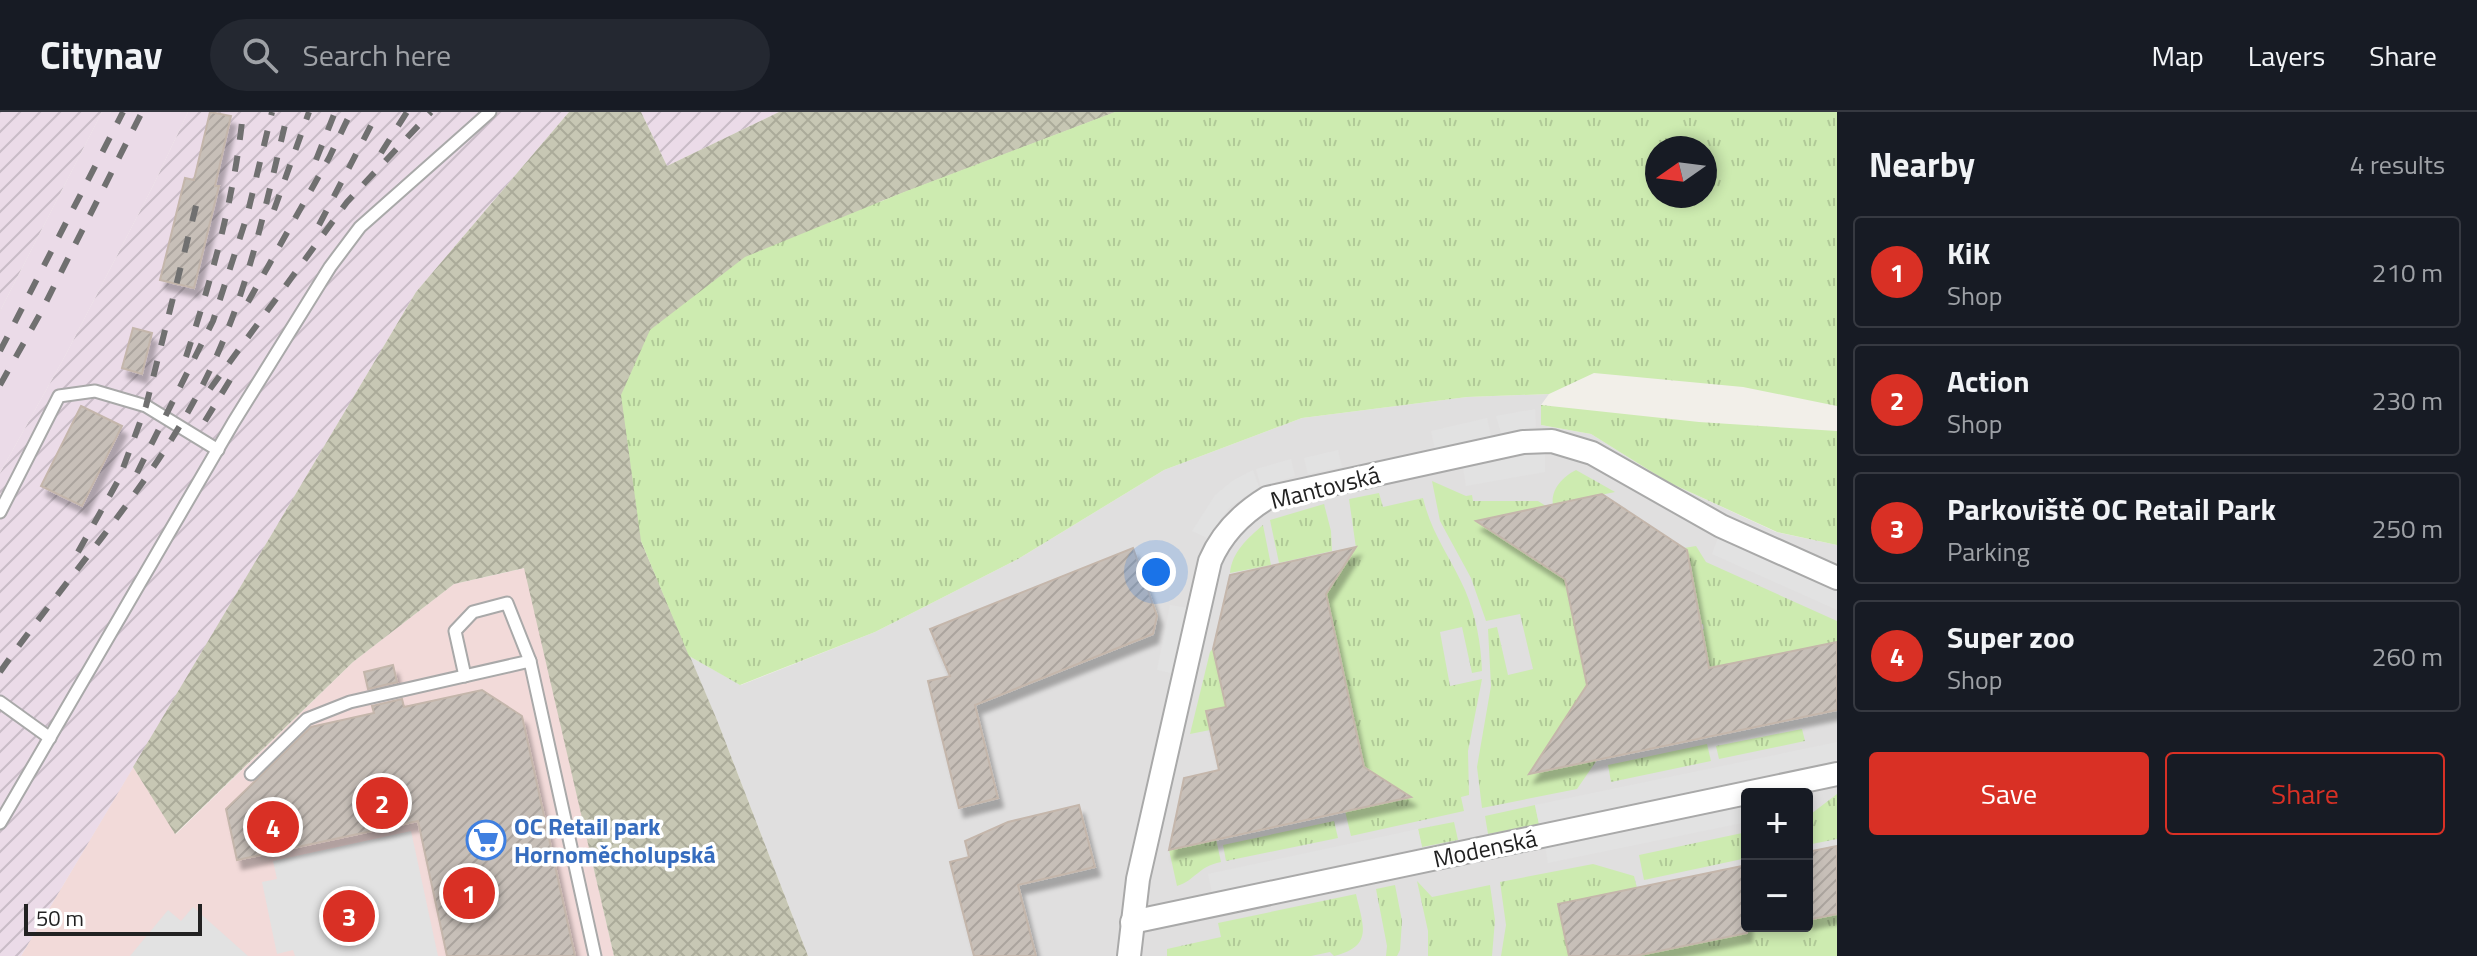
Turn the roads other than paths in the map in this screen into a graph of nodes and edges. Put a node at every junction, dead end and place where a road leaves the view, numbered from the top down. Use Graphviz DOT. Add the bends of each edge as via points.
graph roads {
  1 [pos="490,112"];
  2 [pos="218,450"];
  3 [pos="0,512"];
  4 [pos="1837,578"];
  5 [pos="530,661"];
  6 [pos="465,676"];
  7 [pos="0,702"];
  8 [pos="50,738"];
  9 [pos="251,774"];
  10 [pos="1837,774"];
  11 [pos="0,823"];
  12 [pos="1132,922"];
  13 [pos="595,956"];
  14 [pos="1129,956"];
  1 -- 2 [label="lane" via="360,227"];
  2 -- 3 [label="lane" via="146,406 95,391 59,396"];
  2 -- 8 [label="lane"];
  4 -- 12 [label="street, Mantovská" via="1721,526 1592,453 1552,441 1523,442 1267,498 1237,519 1210,561"];
  5 -- 6 [label="lane"];
  5 -- 6 [label="lane" via="507,603 473,612 455,631"];
  5 -- 13 [label="lane"];
  6 -- 9 [label="lane" via="350,702 307,719"];
  7 -- 8 [label="lane"];
  8 -- 11 [label="lane"];
  10 -- 12 [label="street, Modenská"];
  12 -- 14 [label="street, Mantovská"];
}
